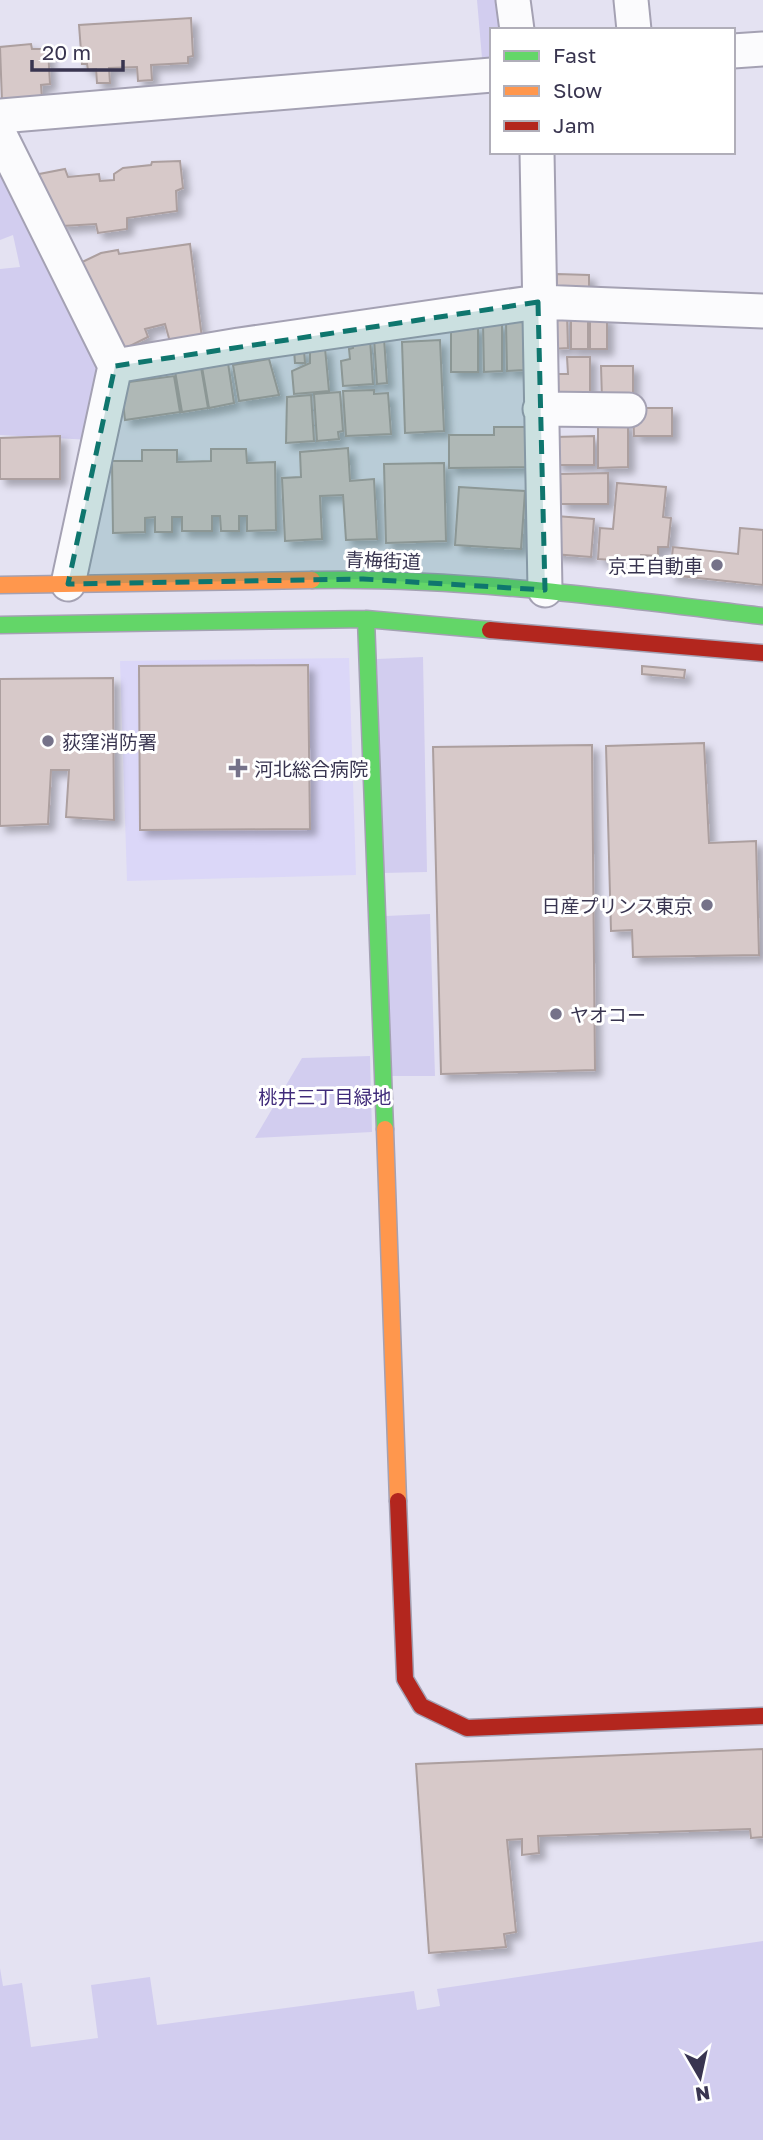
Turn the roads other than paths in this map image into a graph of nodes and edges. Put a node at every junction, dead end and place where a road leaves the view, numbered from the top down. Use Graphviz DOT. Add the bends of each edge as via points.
graph roads {
  1 [pos="513,0"];
  2 [pos="631,0"];
  3 [pos="517,28"];
  4 [pos="634,28"];
  5 [pos="763,49"];
  6 [pos="735,51"];
  7 [pos="490,75"];
  8 [pos="0,116"];
  9 [pos="0,135"];
  10 [pos="537,154"];
  11 [pos="538,302"];
  12 [pos="763,311"];
  13 [pos="115,366"];
  14 [pos="540,410"];
  15 [pos="629,410"];
  16 [pos="0,584"];
  17 [pos="68,584"];
  18 [pos="545,590"];
  19 [pos="763,616"];
  20 [pos="366,619"];
  21 [pos="0,625"];
  22 [pos="763,653"];
  23 [pos="763,1716"];
  1 -- 3 [label="street"];
  2 -- 4 [label="street"];
  5 -- 6 [label="street"];
  7 -- 8 [label="street"];
  9 -- 13 [label="street"];
  10 -- 11 [label="street"];
  11 -- 12 [label="street"];
  11 -- 13 [label="street"];
  11 -- 14 [label="street"];
  13 -- 17 [label="street"];
  14 -- 15 [label="street"];
  14 -- 18 [label="street"];
  16 -- 17 [label="main road, 青梅街道"];
  17 -- 18 [label="main road, 青梅街道" via="363,579"];
  18 -- 19 [label="main road, 青梅街道"];
  20 -- 21 [label="main road"];
  20 -- 22 [label="main road"];
  20 -- 23 [label="main road" via="405,1679 421,1706 467,1728"];
}
